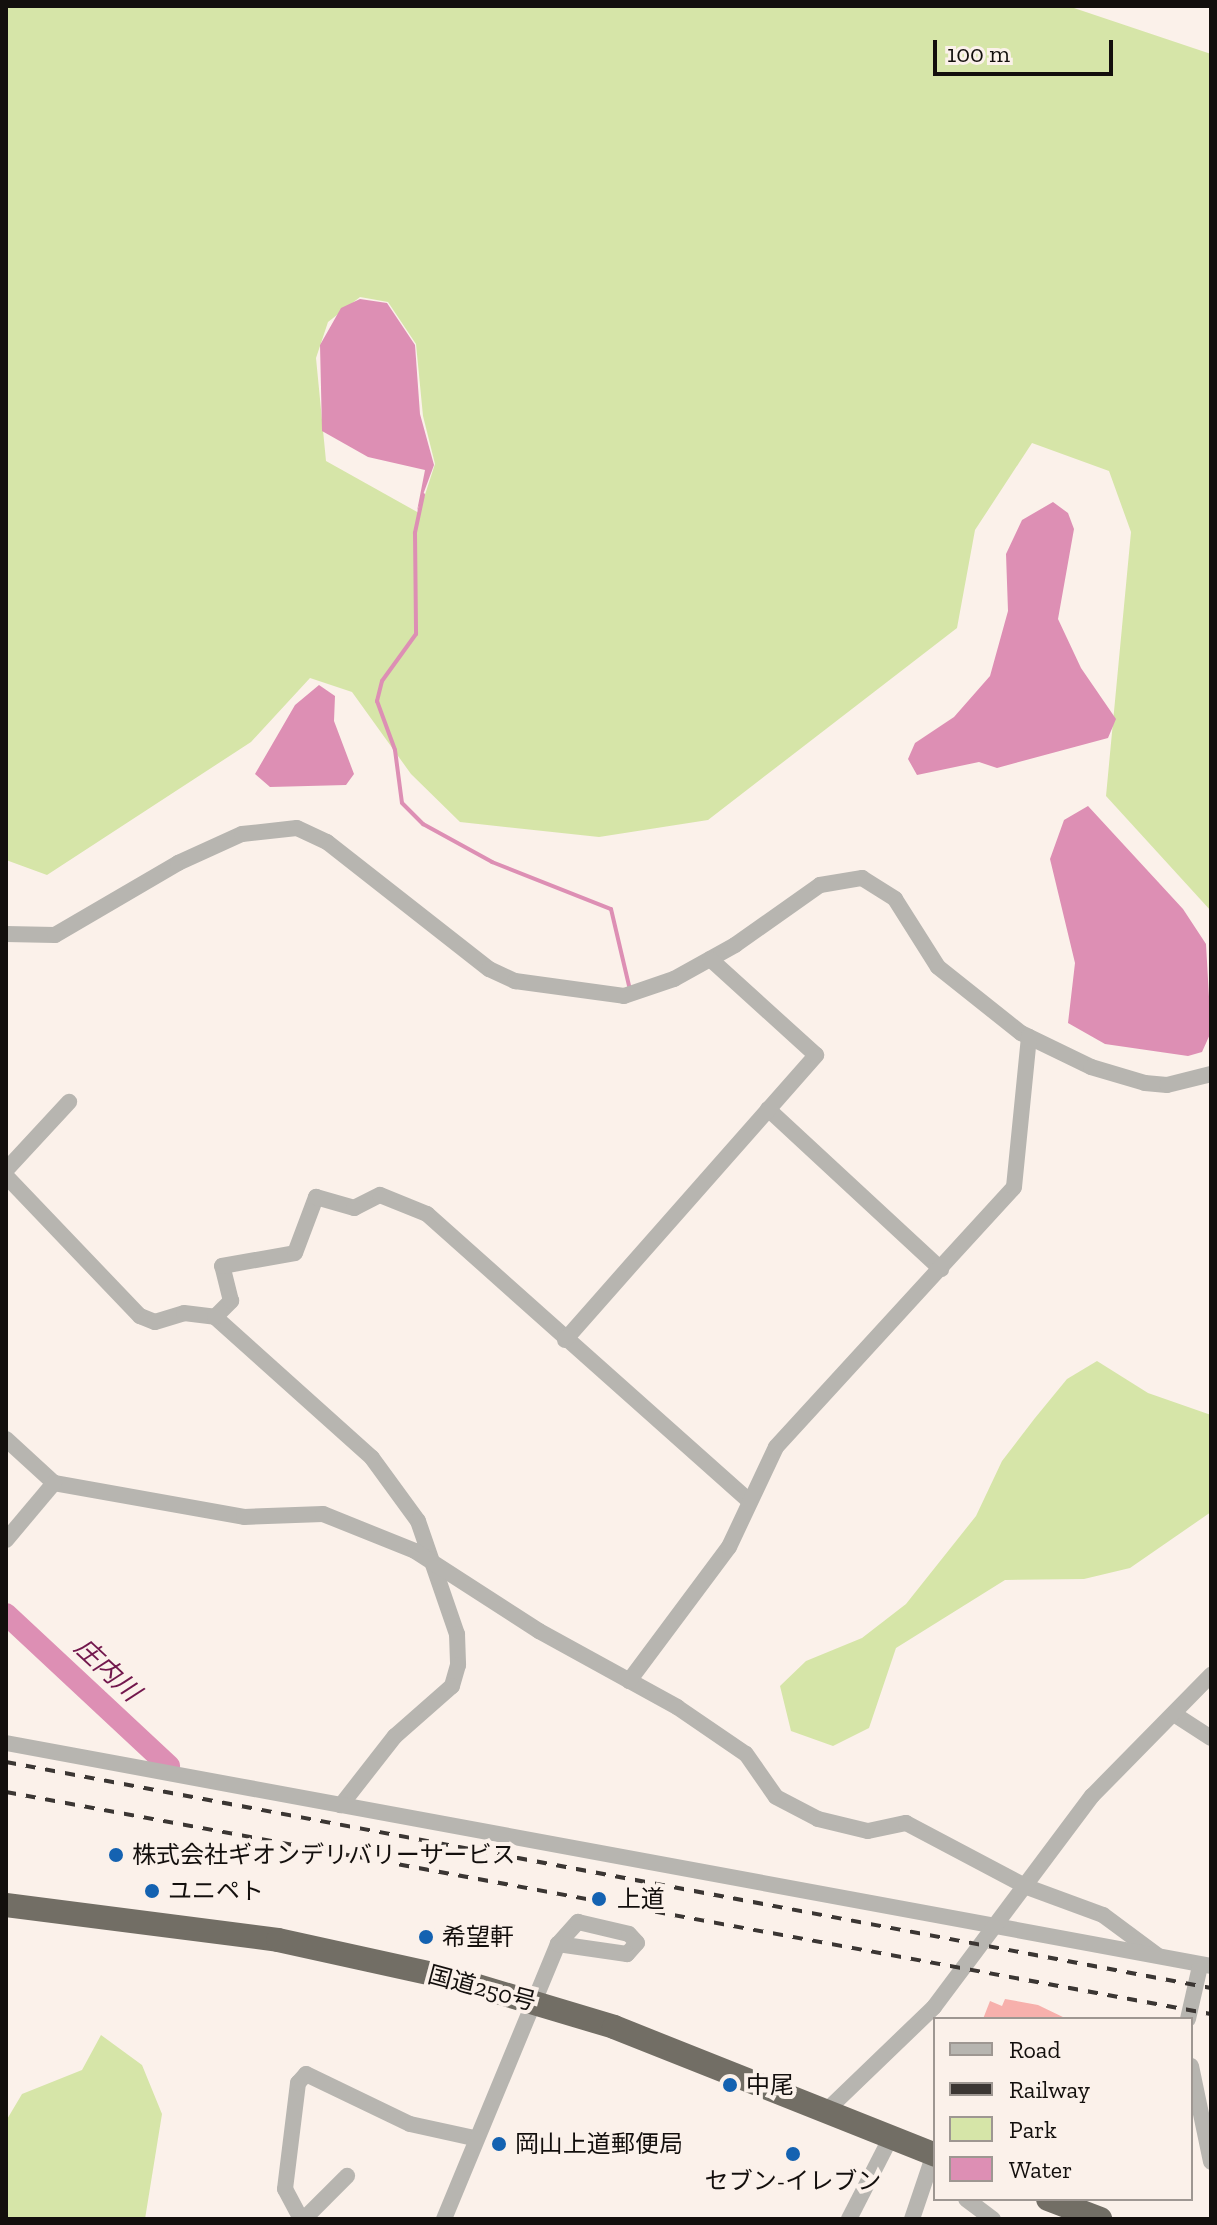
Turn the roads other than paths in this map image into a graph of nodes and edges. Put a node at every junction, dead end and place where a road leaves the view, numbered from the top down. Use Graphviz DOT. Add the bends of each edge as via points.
graph roads {
  1 [pos="6,934"];
  2 [pos="710,959"];
  3 [pos="1029,1037"];
  4 [pos="1211,1074"];
  5 [pos="69,1102"];
  6 [pos="768,1109"];
  7 [pos="6,1170"];
  8 [pos="6,1176"];
  9 [pos="941,1269"];
  10 [pos="215,1317"];
  11 [pos="565,1340"];
  12 [pos="6,1439"];
  13 [pos="54,1483"];
  14 [pos="748,1500"];
  15 [pos="6,1540"];
  16 [pos="438,1567"];
  17 [pos="1211,1675"];
  18 [pos="629,1681"];
  19 [pos="1177,1716"];
  20 [pos="1211,1738"];
  21 [pos="6,1743"];
  22 [pos="341,1805"];
  23 [pos="1027,1887"];
  24 [pos="6,1905"];
  25 [pos="999,1926"];
  26 [pos="558,1944"];
  27 [pos="1157,1955"];
  28 [pos="1206,1966"];
  29 [pos="530,2001"];
  30 [pos="1189,2017"];
  31 [pos="1193,2076"];
  32 [pos="826,2111"];
  33 [pos="474,2138"];
  34 [pos="890,2139"];
  35 [pos="1211,2162"];
  36 [pos="933,2164"];
  37 [pos="347,2176"];
  38 [pos="969,2201"];
  39 [pos="1053,2201"];
  40 [pos="303,2219"];
  41 [pos="444,2219"];
  42 [pos="849,2219"];
  43 [pos="912,2219"];
  44 [pos="993,2219"];
  45 [pos="1100,2219"];
  1 -- 2 [label="street" via="55,935 178,863 242,834 297,828 327,842 464,952 515,981 624,996"];
  2 -- 3 [label="street" via="820,885 862,878 895,899 938,967 986,1010"];
  2 -- 6 [label="street" via="816,1055"];
  3 -- 4 [label="street" via="1091,1067 1145,1083 1167,1085"];
  3 -- 9 [label="street" via="1014,1187"];
  5 -- 7 [label="street"];
  6 -- 9 [label="street"];
  6 -- 11 [label="street"];
  8 -- 10 [label="street" via="140,1316 155,1322 184,1313"];
  9 -- 14 [label="street" via="776,1447"];
  10 -- 11 [label="street" via="231,1301 222,1266 295,1253 316,1197 354,1208 380,1195 427,1214"];
  10 -- 16 [label="street" via="372,1458 418,1521"];
  11 -- 14 [label="street"];
  12 -- 13 [label="street"];
  13 -- 15 [label="street"];
  13 -- 16 [label="street" via="244,1517 323,1514"];
  14 -- 18 [label="street" via="729,1547"];
  16 -- 18 [label="street"];
  16 -- 22 [label="street" via="457,1634 452,1686 395,1736"];
  17 -- 19 [label="street"];
  18 -- 23 [label="street" via="746,1754 776,1797 818,1819 868,1831 906,1823"];
  19 -- 20 [label="street"];
  19 -- 23 [label="street" via="1092,1796"];
  21 -- 22 [label="street"];
  22 -- 25 [label="street"];
  23 -- 25 [label="street"];
  23 -- 27 [label="street" via="1103,1915"];
  24 -- 29 [label="highway, 国道250号" via="278,1940"];
  25 -- 27 [label="street"];
  25 -- 32 [label="street" via="969,1956 934,2007"];
  26 -- 29 [label="street"];
  27 -- 28 [label="street"];
  28 -- 30 [label="street"];
  29 -- 32 [label="highway, 国道250号"];
  29 -- 33 [label="street"];
  31 -- 35 [label="street"];
  32 -- 34 [label="highway, 国道250号"];
  33 -- 40 [label="street" via="410,2124 306,2074 298,2083 285,2189"];
  33 -- 41 [label="street"];
  34 -- 36 [label="highway, 国道250号"];
  34 -- 42 [label="street"];
  36 -- 43 [label="street"];
  37 -- 40 [label="street"];
  38 -- 44 [label="street"];
  39 -- 45 [label="highway"];
}
